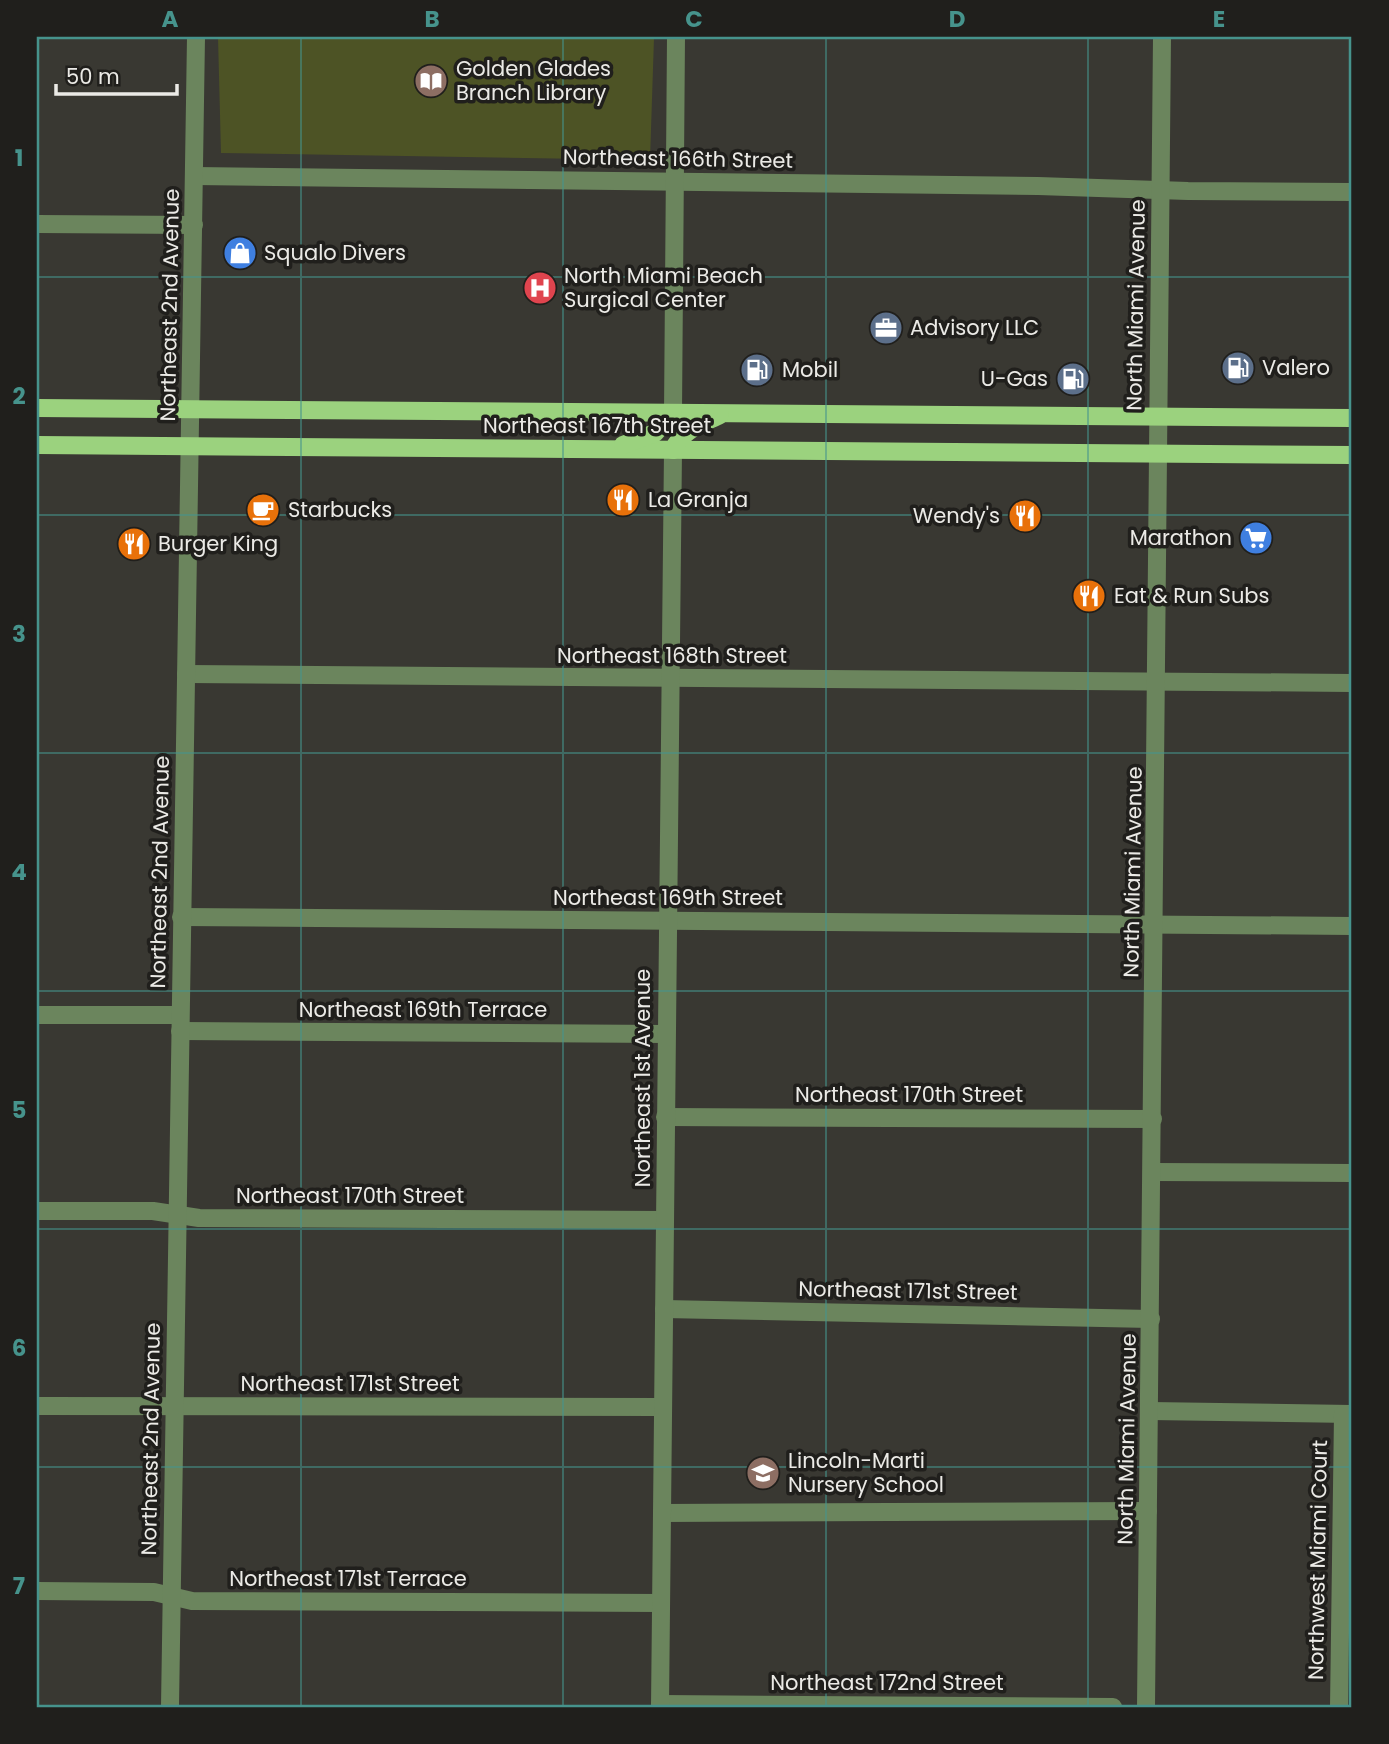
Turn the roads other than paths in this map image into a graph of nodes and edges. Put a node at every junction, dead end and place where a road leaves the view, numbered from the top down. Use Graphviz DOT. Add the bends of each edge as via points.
graph roads {
  1 [pos="196,37"];
  2 [pos="676,37"];
  3 [pos="1162,37"];
  4 [pos="195,176"];
  5 [pos="675,182"];
  6 [pos="1161,189"];
  7 [pos="1352,192"];
  8 [pos="37,224"];
  9 [pos="194,225"];
  10 [pos="37,408"];
  11 [pos="190,409"];
  12 [pos="673,412"];
  13 [pos="723,413"];
  14 [pos="1158,417"];
  15 [pos="1352,418"];
  16 [pos="37,445"];
  17 [pos="190,446"];
  18 [pos="613,449"];
  19 [pos="673,450"];
  20 [pos="1158,454"];
  21 [pos="1352,455"];
  22 [pos="186,674"];
  23 [pos="669,679"];
  24 [pos="1157,682"];
  25 [pos="1352,683"];
  26 [pos="181,917"];
  27 [pos="667,921"];
  28 [pos="1155,923"];
  29 [pos="1352,926"];
  30 [pos="37,1015"];
  31 [pos="180,1023"];
  32 [pos="666,1034"];
  33 [pos="665,1117"];
  34 [pos="1153,1119"];
  35 [pos="1153,1172"];
  36 [pos="1352,1173"];
  37 [pos="37,1211"];
  38 [pos="177,1215"];
  39 [pos="664,1220"];
  40 [pos="664,1309"];
  41 [pos="1151,1319"];
  42 [pos="37,1406"];
  43 [pos="174,1406"];
  44 [pos="663,1406"];
  45 [pos="1150,1411"];
  46 [pos="1348,1414"];
  47 [pos="1148,1511"];
  48 [pos="662,1513"];
  49 [pos="37,1591"];
  50 [pos="172,1596"];
  51 [pos="1346,1598"];
  52 [pos="660,1603"];
  53 [pos="660,1706"];
  54 [pos="170,1707"];
  55 [pos="1113,1707"];
  56 [pos="1146,1707"];
  57 [pos="1339,1707"];
  1 -- 4 [label="street, Northeast 2nd Avenue"];
  2 -- 5 [label="street"];
  3 -- 6 [label="street, North Miami Avenue"];
  4 -- 5 [label="street, Northeast 166th Street"];
  4 -- 9 [label="street, Northeast 2nd Avenue"];
  5 -- 6 [label="street, Northeast 166th Street"];
  5 -- 12 [label="street"];
  6 -- 7 [label="street, Northeast 166th Street"];
  6 -- 14 [label="street, North Miami Avenue"];
  8 -- 9 [label="street"];
  9 -- 11 [label="street, Northeast 2nd Avenue"];
  10 -- 11 [label="main road, Northeast 167th Street"];
  11 -- 12 [label="main road, Northeast 167th Street"];
  11 -- 17 [label="street, Northeast 2nd Avenue"];
  12 -- 13 [label="main road, Northeast 167th Street"];
  12 -- 18 [label="main road" via="655,432"];
  13 -- 14 [label="main road, Northeast 167th Street"];
  13 -- 19 [label="main road" via="690,430"];
  14 -- 15 [label="main road, Northeast 167th Street"];
  14 -- 20 [label="street, North Miami Avenue"];
  16 -- 17 [label="main road, Northeast 167th Street"];
  17 -- 18 [label="main road, Northeast 167th Street"];
  17 -- 22 [label="street, Northeast 2nd Avenue"];
  18 -- 19 [label="main road, Northeast 167th Street"];
  19 -- 20 [label="main road, Northeast 167th Street"];
  19 -- 23 [label="street, Northeast 1st Avenue"];
  20 -- 21 [label="main road, Northeast 167th Street"];
  20 -- 24 [label="street, North Miami Avenue"];
  22 -- 23 [label="street, Northeast 168th Street"];
  22 -- 26 [label="street, Northeast 2nd Avenue"];
  23 -- 24 [label="street, Northeast 168th Street"];
  23 -- 27 [label="street, Northeast 1st Avenue"];
  24 -- 25 [label="street, Northeast 168th Street"];
  24 -- 28 [label="street, North Miami Avenue"];
  26 -- 27 [label="street, Northeast 169th Street"];
  26 -- 31 [label="street, Northeast 2nd Avenue"];
  27 -- 28 [label="street, Northeast 169th Street"];
  27 -- 32 [label="street, Northeast 1st Avenue"];
  28 -- 29 [label="street, Northeast 169th Street"];
  28 -- 34 [label="street, North Miami Avenue"];
  30 -- 31 [label="street"];
  31 -- 32 [label="street, Northeast 169th Terrace"];
  31 -- 38 [label="street, Northeast 2nd Avenue"];
  32 -- 33 [label="street, Northeast 1st Avenue"];
  33 -- 34 [label="street, Northeast 170th Street"];
  33 -- 39 [label="street, Northeast 1st Avenue"];
  34 -- 35 [label="street, North Miami Avenue"];
  35 -- 36 [label="street"];
  35 -- 41 [label="street, North Miami Avenue"];
  37 -- 38 [label="street, Northeast 170th Street"];
  38 -- 39 [label="street, Northeast 170th Street"];
  38 -- 43 [label="street, Northeast 2nd Avenue"];
  39 -- 40 [label="street, Northeast 1st Avenue"];
  40 -- 41 [label="street, Northeast 171st Street"];
  40 -- 44 [label="street, Northeast 1st Avenue"];
  41 -- 45 [label="street, North Miami Avenue"];
  42 -- 43 [label="street, Northeast 171st Street"];
  43 -- 44 [label="street, Northeast 171st Street"];
  43 -- 50 [label="street, Northeast 2nd Avenue"];
  44 -- 48 [label="street, Northeast 1st Avenue"];
  45 -- 46 [label="street"];
  45 -- 47 [label="street, North Miami Avenue"];
  46 -- 51 [label="street, Northwest Miami Court"];
  47 -- 48 [label="street"];
  47 -- 56 [label="street, North Miami Avenue"];
  48 -- 52 [label="street, Northeast 1st Avenue"];
  49 -- 50 [label="street, Northeast 171st Terrace"];
  50 -- 52 [label="street, Northeast 171st Terrace" via="192,1601"];
  50 -- 54 [label="street, Northeast 2nd Avenue"];
  51 -- 57 [label="street, Northwest Miami Court"];
  52 -- 53 [label="street, Northeast 1st Avenue"];
  53 -- 55 [label="street, Northeast 172nd Street"];
}
